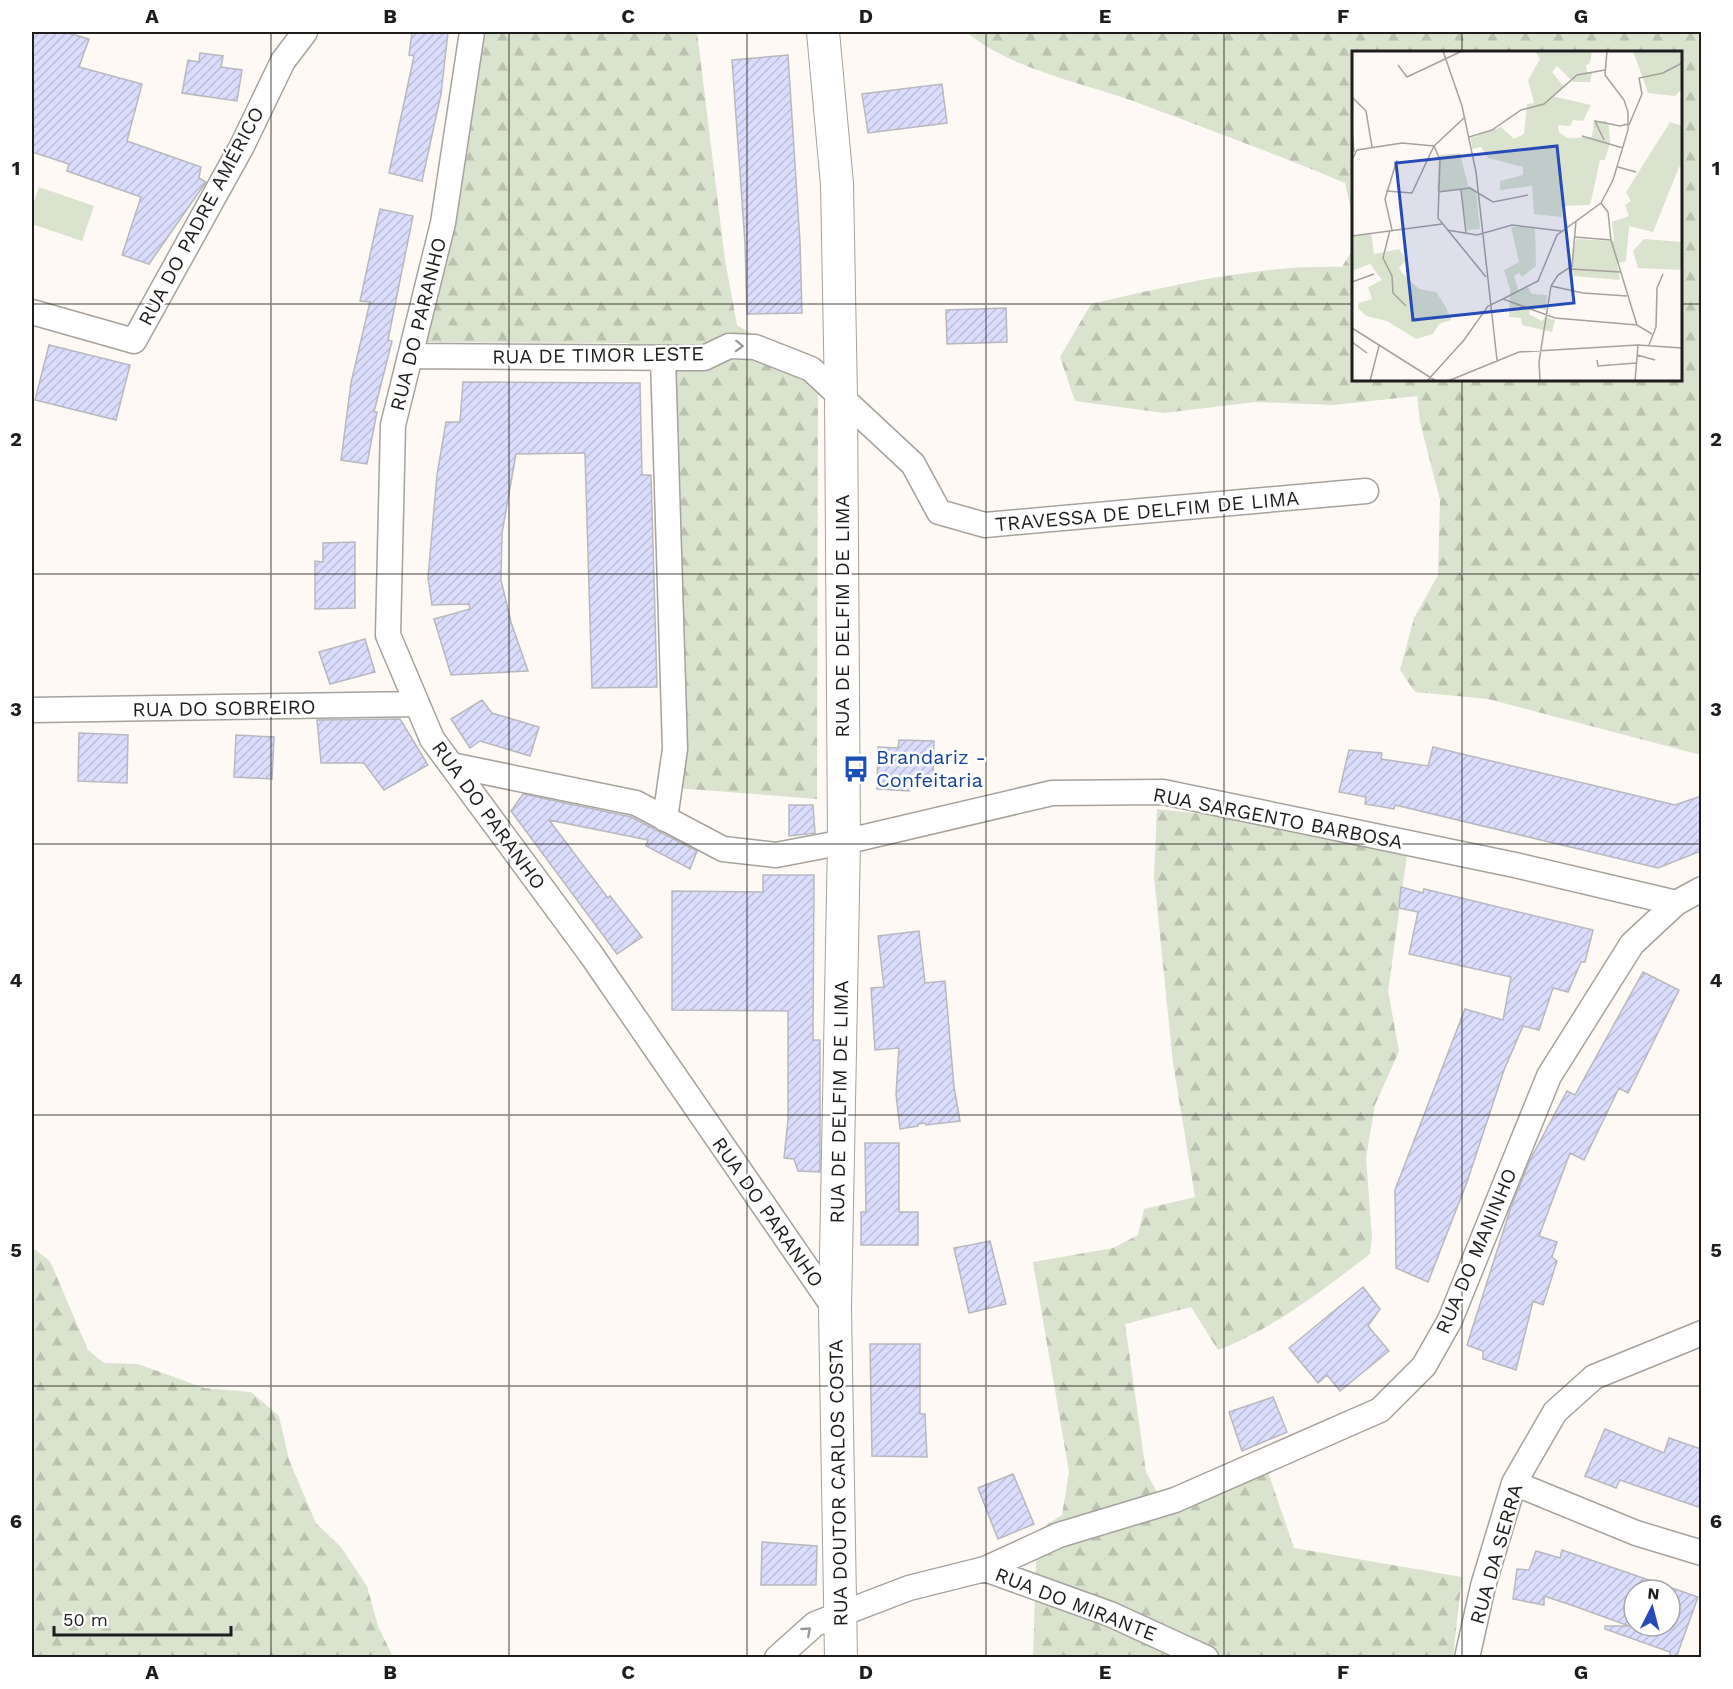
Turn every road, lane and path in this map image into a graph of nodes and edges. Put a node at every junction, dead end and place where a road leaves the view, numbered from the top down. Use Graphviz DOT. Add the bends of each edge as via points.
graph roads {
  1 [pos="305,32"];
  2 [pos="472,32"];
  3 [pos="823,32"];
  4 [pos="32,312"];
  5 [pos="410,356"];
  6 [pos="663,357"];
  7 [pos="841,397"];
  8 [pos="1366,491"];
  9 [pos="417,704"];
  10 [pos="32,710"];
  11 [pos="451,765"];
  12 [pos="665,819"];
  13 [pos="844,842"];
  14 [pos="1701,889"];
  15 [pos="1676,903"];
  16 [pos="835,1308"];
  17 [pos="1701,1333"];
  18 [pos="1514,1483"];
  19 [pos="1701,1553"];
  20 [pos="985,1569"];
  21 [pos="841,1613"];
  22 [pos="777,1658"];
  23 [pos="841,1658"];
  24 [pos="1206,1658"];
  25 [pos="1467,1658"];
  1 -- 4 [label="street, RUA DO PADRE AMÉRICO" via="283,61 242,146 134,341"];
  2 -- 5 [label="street, RUA DO PARANHO" via="443,223"];
  3 -- 7 [label="main road, RUA DE DELFIM DE LIMA" via="837,184"];
  5 -- 6 [label="street, RUA DE TIMOR LESTE"];
  5 -- 9 [label="street, RUA DO PARANHO" via="393,425 388,635"];
  6 -- 7 [label="street, RUA DE TIMOR LESTE, one-way" via="704,358 729,346 755,347 811,369"];
  6 -- 12 [label="street" via="675,749"];
  7 -- 8 [label="street, TRAVESSA DE DELFIM DE LIMA" via="913,464 939,512 985,525"];
  7 -- 13 [label="main road, RUA DE DELFIM DE LIMA"];
  9 -- 10 [label="street, RUA DO SOBREIRO"];
  9 -- 11 [label="street, RUA DO PARANHO" via="432,739"];
  11 -- 12 [label="street, RUA SARGENTO BARBOSA" via="636,803"];
  11 -- 16 [label="street, RUA DO PARANHO" via="590,953"];
  12 -- 13 [label="street, RUA SARGENTO BARBOSA" via="723,849 776,855"];
  13 -- 15 [label="street, RUA SARGENTO BARBOSA" via="1052,793 1163,792 1515,865"];
  13 -- 16 [label="main road, RUA DE DELFIM DE LIMA"];
  14 -- 15 [label="street, RUA DO MANINHO"];
  15 -- 20 [label="street, RUA DO MANINHO" via="1632,944 1549,1076 1450,1320 1424,1366 1380,1410 1175,1500 1059,1535"];
  16 -- 21 [label="main road, RUA DOUTOR CARLOS COSTA"];
  17 -- 18 [label="street, RUA DA SERRA" via="1594,1377 1555,1412"];
  18 -- 19 [label="street" via="1636,1533"];
  18 -- 25 [label="street, RUA DA SERRA" via="1483,1586"];
  20 -- 21 [label="street, RUA DO MIRANTE" via="909,1587"];
  20 -- 24 [label="street, RUA DO MIRANTE" via="1110,1614"];
  22 -- 21 [label="street, RUA DO MIRANTE, one-way" via="815,1624"];
  21 -- 23 [label="main road, RUA DOUTOR CARLOS COSTA"];
}
